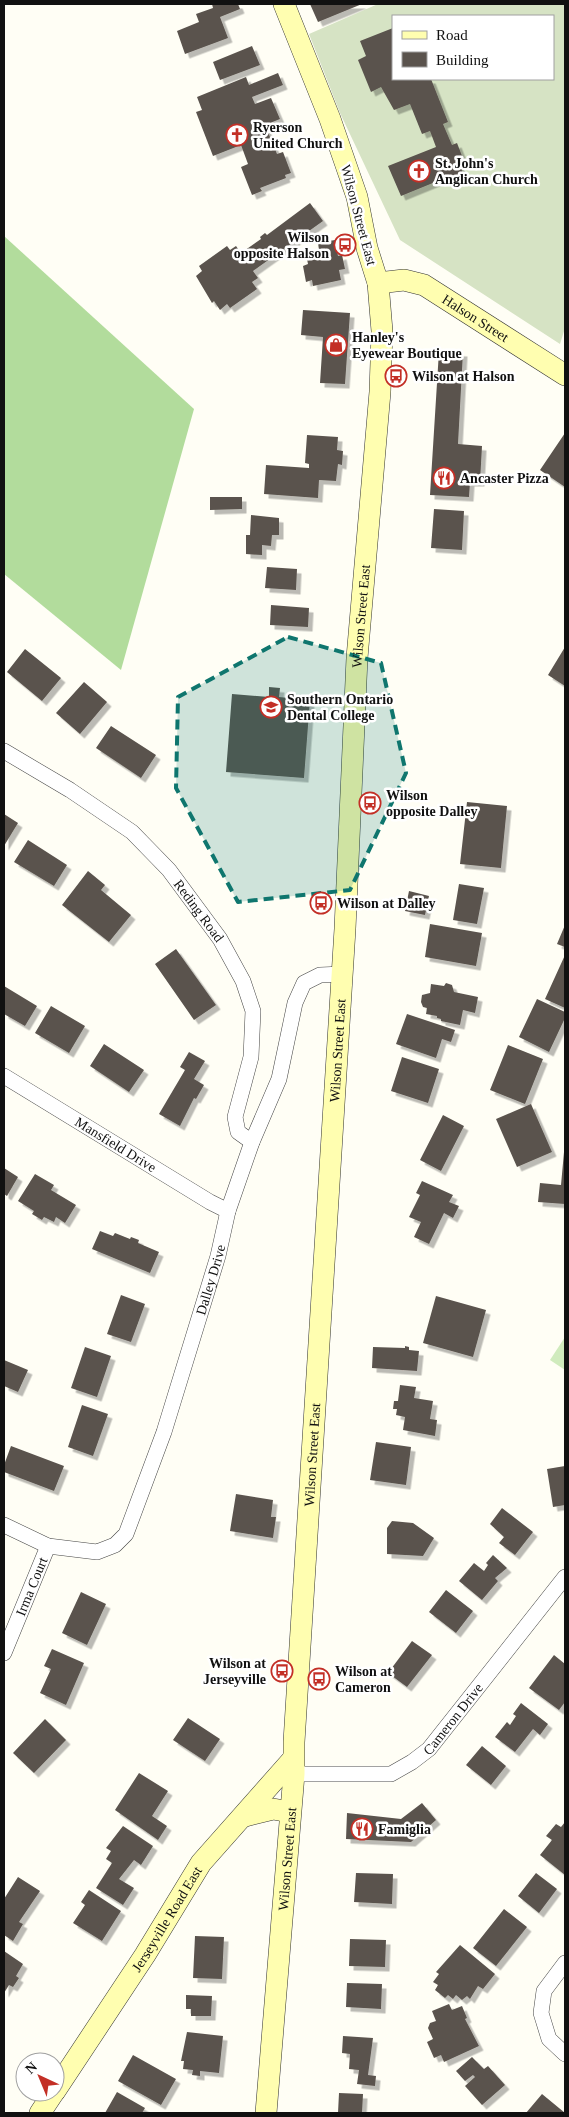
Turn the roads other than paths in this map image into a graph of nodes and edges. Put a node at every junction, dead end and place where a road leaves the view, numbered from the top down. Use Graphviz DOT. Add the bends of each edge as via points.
graph roads {
  1 [pos="284,4"];
  2 [pos="378,283"];
  3 [pos="565,375"];
  4 [pos="4,751"];
  5 [pos="343,974"];
  6 [pos="4,1076"];
  7 [pos="252,1142"];
  8 [pos="228,1211"];
  9 [pos="4,1525"];
  10 [pos="48,1546"];
  11 [pos="565,1577"];
  12 [pos="4,1653"];
  13 [pos="294,1758"];
  14 [pos="290,1812"];
  15 [pos="245,1816"];
  16 [pos="201,1863"];
  17 [pos="565,1963"];
  18 [pos="565,2054"];
  19 [pos="65,2076"];
  20 [pos="48,2102"];
  21 [pos="40,2113"];
  22 [pos="266,2113"];
  1 -- 2 [label="main road, Wilson Street East" via="347,168"];
  2 -- 3 [label="main road, Halson Street" via="404,280 424,285"];
  2 -- 5 [label="main road, Wilson Street East" via="382,331 380,392 357,658"];
  4 -- 7 [label="street, Reding Road" via="132,832 170,870 220,939 243,981 253,1011 251,1057 235,1117 238,1132"];
  5 -- 7 [label="street, Dalley Drive" via="320,976 304,982 295,1003 279,1079"];
  5 -- 13 [label="main road, Wilson Street East"];
  6 -- 8 [label="street, Mansfield Drive"];
  7 -- 8 [label="street, Dalley Drive"];
  8 -- 10 [label="street, Dalley Drive" via="218,1256 164,1432 126,1534 115,1545 97,1552"];
  9 -- 10 [label="street, Dalley Drive"];
  10 -- 12 [label="street, Irma Court"];
  11 -- 13 [label="street, Cameron Drive" via="429,1749 412,1762 391,1774"];
  13 -- 14 [label="main road, Wilson Street East"];
  13 -- 15 [label="main road, Jerseyville Road East" via="261,1792"];
  13 -- 16 [label="main road" via="264,1770 233,1808"];
  14 -- 15 [label="main road" via="274,1809"];
  14 -- 22 [label="main road, Wilson Street East"];
  15 -- 16 [label="main road, Jerseyville Road East"];
  16 -- 19 [label="main road, Jerseyville Road East"];
  17 -- 18 [label="street" via="544,1991 541,2013 549,2039"];
  20 -- 21 [label="main road, Jerseyville Road East"];
}
